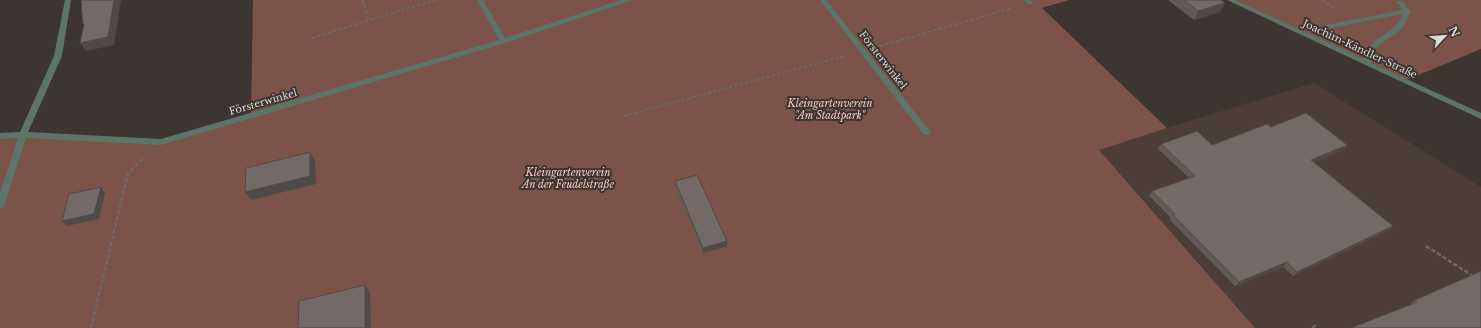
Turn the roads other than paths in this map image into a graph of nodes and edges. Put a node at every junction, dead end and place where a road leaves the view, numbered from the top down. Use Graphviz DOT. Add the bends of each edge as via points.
graph roads {
  1 [pos="68,0"];
  2 [pos="480,0"];
  3 [pos="628,0"];
  4 [pos="823,0"];
  5 [pos="1230,0"];
  6 [pos="1400,2"];
  7 [pos="1407,11"];
  8 [pos="1326,27"];
  9 [pos="503,41"];
  10 [pos="1368,64"];
  11 [pos="1481,116"];
  12 [pos="926,133"];
  13 [pos="23,135"];
  14 [pos="0,136"];
  15 [pos="0,206"];
  1 -- 13 [label="lane" via="58,56"];
  2 -- 9 [label="lane"];
  3 -- 9 [label="lane, Försterwinkel"];
  4 -- 12 [label="lane, Försterwinkel"];
  5 -- 10 [label="lane, Joachim-Kändler-Straße"];
  6 -- 7 [label="lane"];
  7 -- 8 [label="lane"];
  7 -- 10 [label="lane" via="1406,20 1371,49"];
  9 -- 13 [label="lane, Försterwinkel" via="162,142"];
  10 -- 11 [label="lane, Joachim-Kändler-Straße"];
  13 -- 14 [label="lane, Försterwinkel"];
  13 -- 15 [label="lane"];
}
